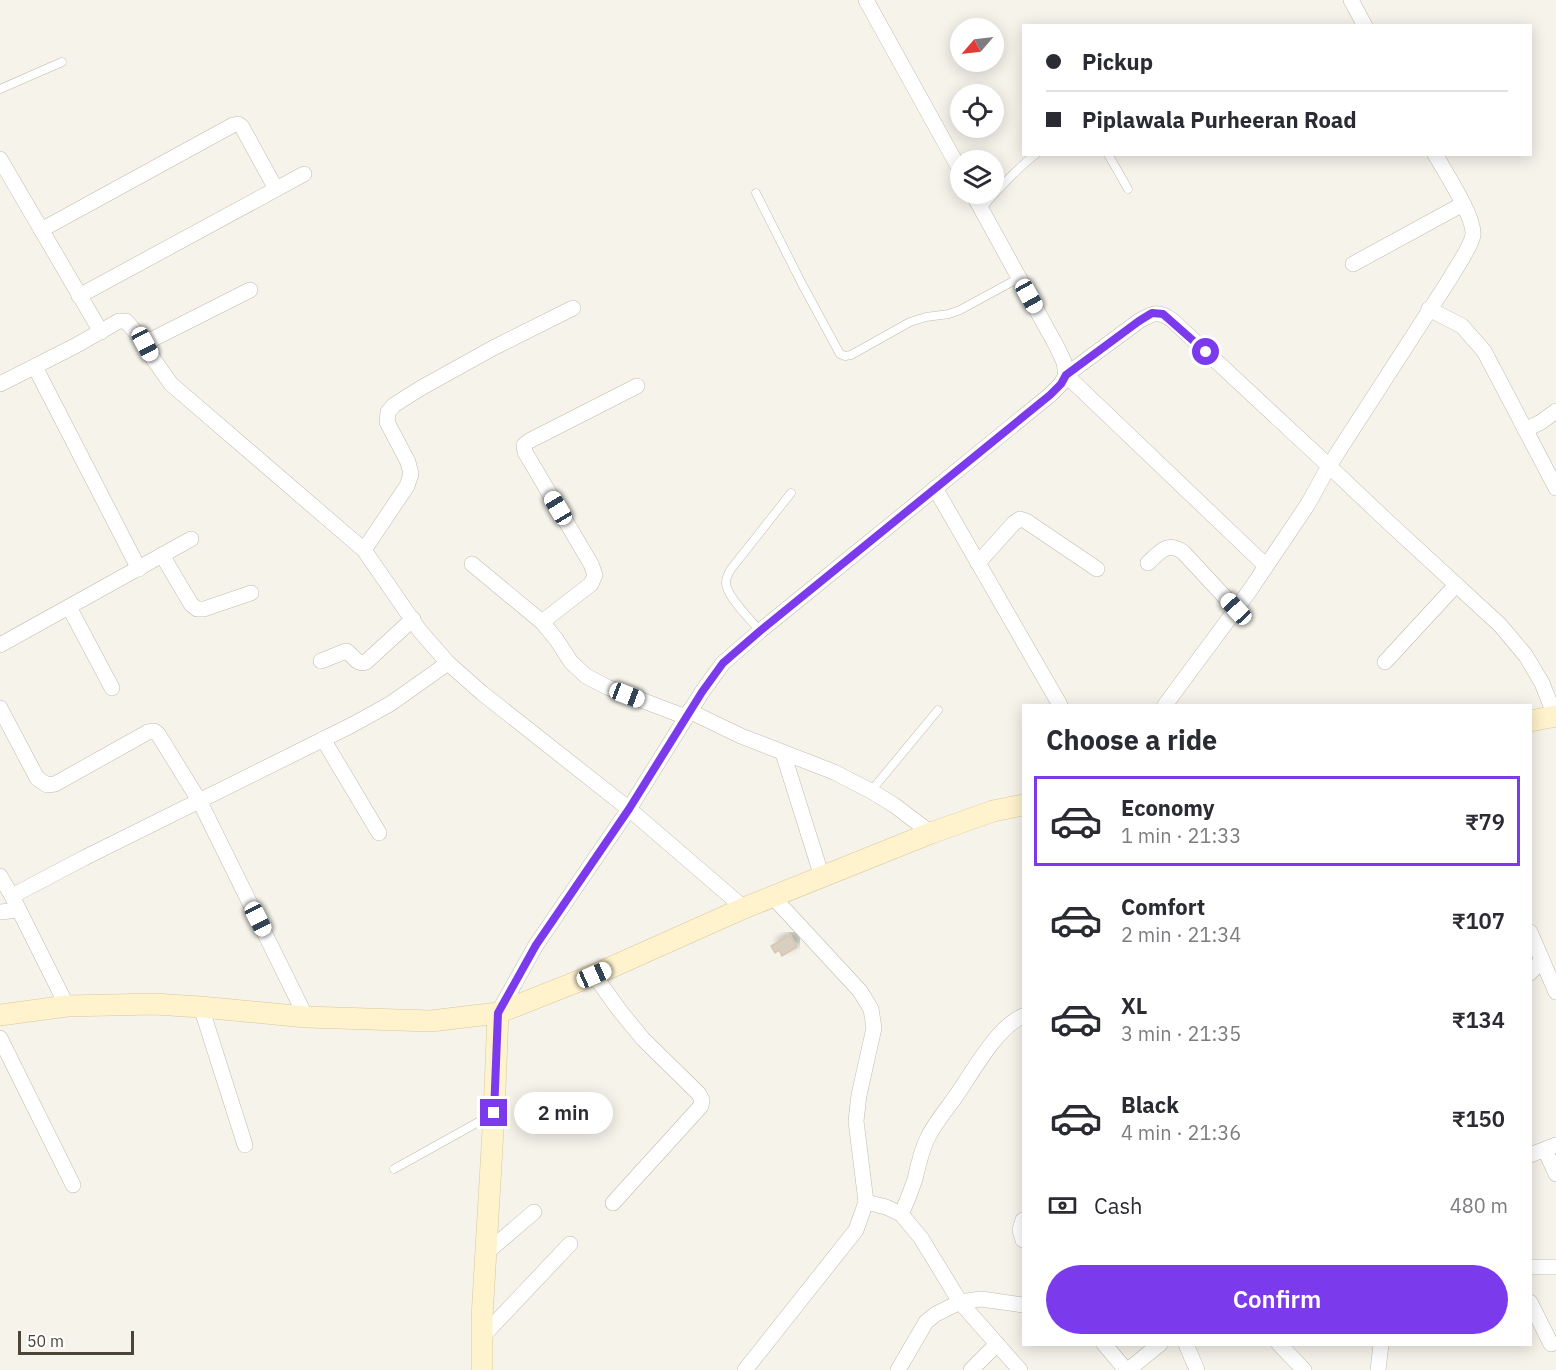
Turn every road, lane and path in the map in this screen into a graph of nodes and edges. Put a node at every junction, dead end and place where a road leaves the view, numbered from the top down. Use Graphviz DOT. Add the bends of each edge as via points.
graph roads {
  1 [pos="866,0"];
  2 [pos="1351,0"];
  3 [pos="1364,24"];
  4 [pos="62,62"];
  5 [pos="0,89"];
  6 [pos="950,153"];
  7 [pos="1033,156"];
  8 [pos="1109,156"];
  9 [pos="1437,156"];
  10 [pos="2,167"];
  11 [pos="304,174"];
  12 [pos="276,189"];
  13 [pos="1128,189"];
  14 [pos="756,193"];
  15 [pos="978,204"];
  16 [pos="1463,204"];
  17 [pos="981,209"];
  18 [pos="41,230"];
  19 [pos="1353,264"];
  20 [pos="1019,279"];
  21 [pos="250,290"];
  22 [pos="79,296"];
  23 [pos="573,308"];
  24 [pos="1429,309"];
  25 [pos="100,332"];
  26 [pos="145,344"];
  27 [pos="35,367"];
  28 [pos="1066,375"];
  29 [pos="0,384"];
  30 [pos="637,386"];
  31 [pos="1556,411"];
  32 [pos="1526,430"];
  33 [pos="1329,466"];
  34 [pos="935,488"];
  35 [pos="1556,488"];
  36 [pos="791,494"];
  37 [pos="191,539"];
  38 [pos="364,550"];
  39 [pos="162,555"];
  40 [pos="978,563"];
  41 [pos="1148,563"];
  42 [pos="472,564"];
  43 [pos="1266,566"];
  44 [pos="139,569"];
  45 [pos="1097,569"];
  46 [pos="1455,585"];
  47 [pos="251,593"];
  48 [pos="69,607"];
  49 [pos="1236,609"];
  50 [pos="412,619"];
  51 [pos="542,622"];
  52 [pos="760,631"];
  53 [pos="0,645"];
  54 [pos="321,661"];
  55 [pos="1385,662"];
  56 [pos="448,663"];
  57 [pos="112,688"];
  58 [pos="1059,704"];
  59 [pos="1166,704"];
  60 [pos="0,708"];
  61 [pos="938,711"];
  62 [pos="687,714"];
  63 [pos="1556,716"];
  64 [pos="1532,721"];
  65 [pos="323,739"];
  66 [pos="783,753"];
  67 [pos="871,790"];
  68 [pos="200,802"];
  69 [pos="1022,805"];
  70 [pos="629,809"];
  71 [pos="379,832"];
  72 [pos="931,833"];
  73 [pos="0,876"];
  74 [pos="822,877"];
  75 [pos="773,897"];
  76 [pos="16,903"];
  77 [pos="744,908"];
  78 [pos="0,912"];
  79 [pos="1532,937"];
  80 [pos="1542,960"];
  81 [pos="1532,971"];
  82 [pos="594,975"];
  83 [pos="1556,992"];
  84 [pos="67,1006"];
  85 [pos="201,1007"];
  86 [pos="498,1013"];
  87 [pos="0,1015"];
  88 [pos="1022,1016"];
  89 [pos="306,1017"];
  90 [pos="0,1038"];
  91 [pos="494,1113"];
  92 [pos="245,1145"];
  93 [pos="1550,1148"];
  94 [pos="1532,1154"];
  95 [pos="394,1169"];
  96 [pos="1556,1174"];
  97 [pos="74,1185"];
  98 [pos="866,1202"];
  99 [pos="613,1203"];
  100 [pos="534,1212"];
  101 [pos="901,1214"];
  102 [pos="570,1244"];
  103 [pos="486,1253"];
  104 [pos="1532,1267"];
  105 [pos="1556,1268"];
  106 [pos="960,1302"];
  107 [pos="1022,1305"];
  108 [pos="1532,1306"];
  109 [pos="482,1337"];
  110 [pos="997,1344"];
  111 [pos="1551,1344"];
  112 [pos="1106,1346"];
  113 [pos="1157,1346"];
  114 [pos="1187,1346"];
  115 [pos="1281,1346"];
  116 [pos="1381,1346"];
  117 [pos="482,1370"];
  118 [pos="745,1370"];
  119 [pos="898,1370"];
  120 [pos="971,1370"];
  121 [pos="1020,1370"];
  122 [pos="1127,1370"];
  123 [pos="1197,1370"];
  124 [pos="1304,1370"];
  125 [pos="1378,1370"];
  1 -- 6 [label="street"];
  2 -- 3 [label="street"];
  4 -- 5 [label="lane"];
  7 -- 17 [label="lane"];
  8 -- 13 [label="lane"];
  9 -- 16 [label="street"];
  10 -- 18 [label="street"];
  11 -- 12 [label="street"];
  12 -- 18 [label="street" via="238,124"];
  12 -- 22 [label="street"];
  14 -- 20 [label="lane" via="802,285 840,354 845,356 910,322 960,310"];
  15 -- 17 [label="street"];
  16 -- 19 [label="street"];
  16 -- 24 [label="street" via="1473,235"];
  17 -- 20 [label="street"];
  18 -- 22 [label="street"];
  20 -- 28 [label="street" via="1057,346"];
  21 -- 26 [label="street"];
  22 -- 25 [label="street"];
  23 -- 38 [label="street" via="394,405 387,422 411,474"];
  24 -- 32 [label="street" via="1462,326 1484,351"];
  24 -- 33 [label="street"];
  25 -- 26 [label="street" via="126,321"];
  25 -- 27 [label="street"];
  26 -- 38 [label="street" via="171,384"];
  27 -- 29 [label="street"];
  27 -- 44 [label="street"];
  28 -- 33 [label="street" via="1139,321 1152,313 1163,314"];
  28 -- 34 [label="street" via="1050,395"];
  28 -- 43 [label="street"];
  30 -- 51 [label="street" via="524,445 595,575 591,584"];
  31 -- 32 [label="street"];
  32 -- 35 [label="street"];
  33 -- 43 [label="street"];
  33 -- 46 [label="street"];
  34 -- 40 [label="street"];
  34 -- 52 [label="street"];
  36 -- 52 [label="lane" via="726,577 730,595"];
  37 -- 39 [label="street"];
  38 -- 50 [label="street"];
  39 -- 44 [label="street"];
  39 -- 47 [label="street" via="197,609"];
  40 -- 45 [label="street" via="1020,519"];
  40 -- 58 [label="street"];
  41 -- 49 [label="street" via="1175,546"];
  42 -- 51 [label="street"];
  43 -- 49 [label="street"];
  44 -- 48 [label="street"];
  46 -- 55 [label="street"];
  46 -- 63 [label="street" via="1526,656"];
  48 -- 53 [label="street"];
  48 -- 57 [label="street"];
  49 -- 59 [label="street"];
  50 -- 54 [label="street" via="362,664 346,651"];
  50 -- 56 [label="street"];
  51 -- 62 [label="street" via="586,676"];
  52 -- 62 [label="street" via="723,663"];
  56 -- 65 [label="street" via="390,704"];
  56 -- 70 [label="street"];
  60 -- 68 [label="street" via="38,778 46,785 55,784 154,731"];
  61 -- 67 [label="lane"];
  62 -- 66 [label="street"];
  62 -- 70 [label="street"];
  63 -- 64 [label="main road"];
  65 -- 68 [label="street"];
  65 -- 71 [label="street"];
  66 -- 67 [label="street"];
  66 -- 74 [label="street"];
  67 -- 72 [label="street"];
  68 -- 76 [label="street" via="84,858"];
  68 -- 89 [label="street"];
  69 -- 72 [label="main road"];
  70 -- 77 [label="street"];
  70 -- 86 [label="street" via="536,945"];
  72 -- 74 [label="main road"];
  73 -- 76 [label="street"];
  74 -- 75 [label="main road"];
  75 -- 77 [label="main road"];
  75 -- 98 [label="street" via="860,991 871,1009 874,1029 856,1121"];
  76 -- 78 [label="street"];
  76 -- 84 [label="street"];
  77 -- 82 [label="main road"];
  79 -- 80 [label="street"];
  80 -- 81 [label="street"];
  80 -- 83 [label="street"];
  82 -- 86 [label="main road"];
  82 -- 99 [label="street" via="643,1039 702,1100 701,1106"];
  84 -- 85 [label="main road"];
  84 -- 87 [label="main road"];
  85 -- 89 [label="main road"];
  85 -- 92 [label="street"];
  86 -- 89 [label="main road" via="431,1021"];
  86 -- 91 [label="main road"];
  88 -- 101 [label="street" via="988,1048 940,1116 927,1139"];
  90 -- 97 [label="street"];
  91 -- 95 [label="lane"];
  91 -- 103 [label="main road"];
  93 -- 94 [label="street"];
  93 -- 96 [label="street"];
  98 -- 101 [label="street"];
  98 -- 118 [label="street" via="856,1230"];
  100 -- 103 [label="street"];
  101 -- 106 [label="street" via="921,1238"];
  102 -- 109 [label="street"];
  103 -- 109 [label="main road"];
  104 -- 105 [label="street"];
  106 -- 107 [label="street" via="981,1299"];
  106 -- 110 [label="street"];
  106 -- 119 [label="street" via="926,1322"];
  108 -- 111 [label="street"];
  109 -- 117 [label="main road"];
  110 -- 120 [label="street"];
  110 -- 121 [label="street"];
  112 -- 122 [label="street"];
  113 -- 122 [label="street"];
  114 -- 123 [label="street"];
  115 -- 124 [label="street"];
  116 -- 125 [label="street"];
}
